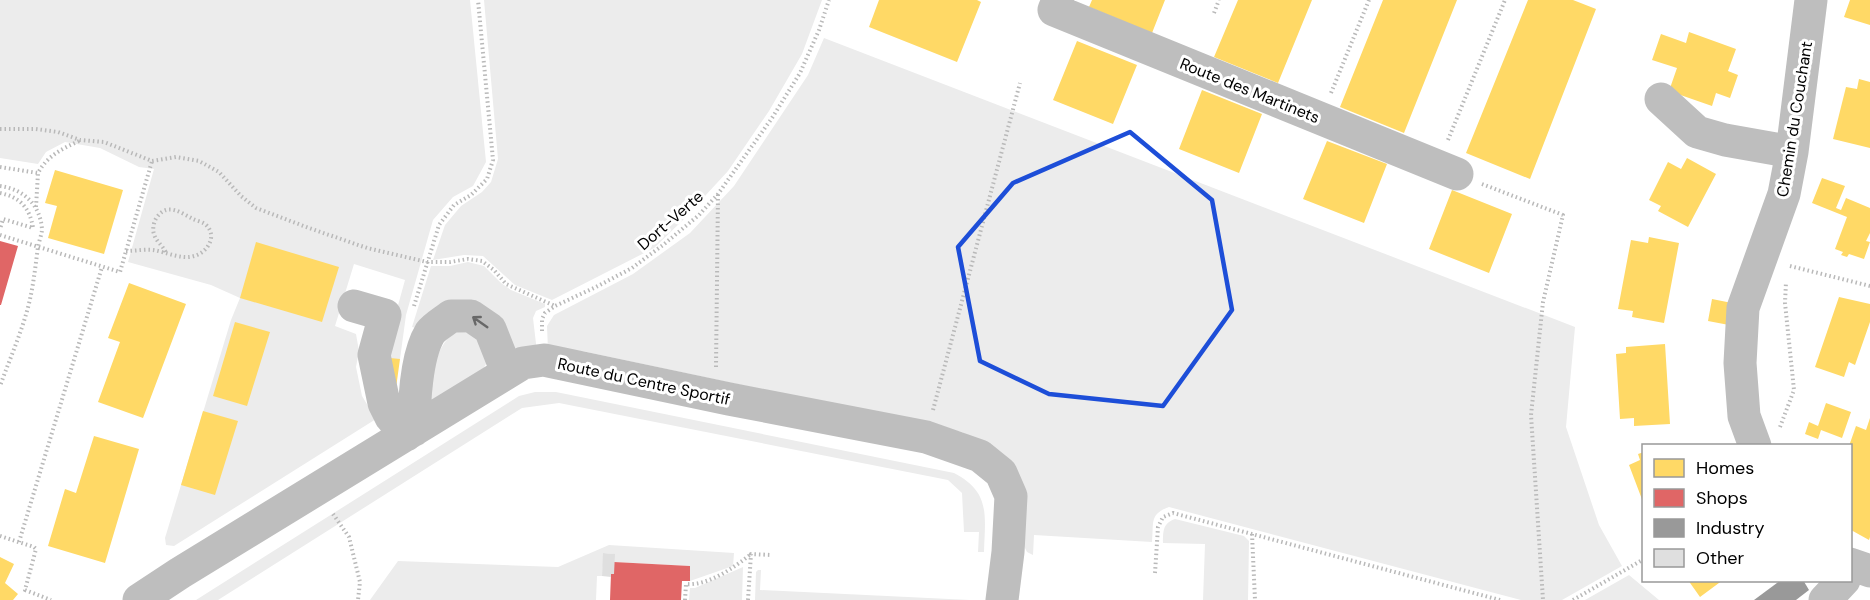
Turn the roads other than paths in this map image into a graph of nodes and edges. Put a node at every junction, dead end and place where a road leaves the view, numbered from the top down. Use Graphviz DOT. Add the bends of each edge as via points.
graph roads {
  1 [pos="1058,0"];
  2 [pos="1811,0"];
  3 [pos="1661,99"];
  4 [pos="1792,152"];
  5 [pos="1447,170"];
  6 [pos="354,306"];
  7 [pos="507,372"];
  8 [pos="410,432"];
  9 [pos="1767,437"];
  10 [pos="1844,582"];
  11 [pos="139,600"];
  12 [pos="1002,600"];
  13 [pos="1825,600"];
  1 -- 5 [label="street, Route des Martinets" via="1054,10"];
  2 -- 4 [label="street, Chemin du Couchant"];
  3 -- 4 [label="street" via="1697,132"];
  4 -- 9 [label="street, Chemin du Couchant" via="1784,194 1743,308 1740,363 1744,416"];
  6 -- 8 [label="street" via="385,315 374,356 384,403 391,417"];
  7 -- 8 [label="street, Route du Centre Sportif"];
  7 -- 8 [label="street, one-way" via="490,329 471,316 451,316 430,332 422,355"];
  7 -- 12 [label="street, Route du Centre Sportif" via="523,363 544,360 926,437 980,456 1000,473 1011,496"];
  8 -- 11 [label="street, Route du Centre Sportif"];
  10 -- 13 [label="street"];
}
